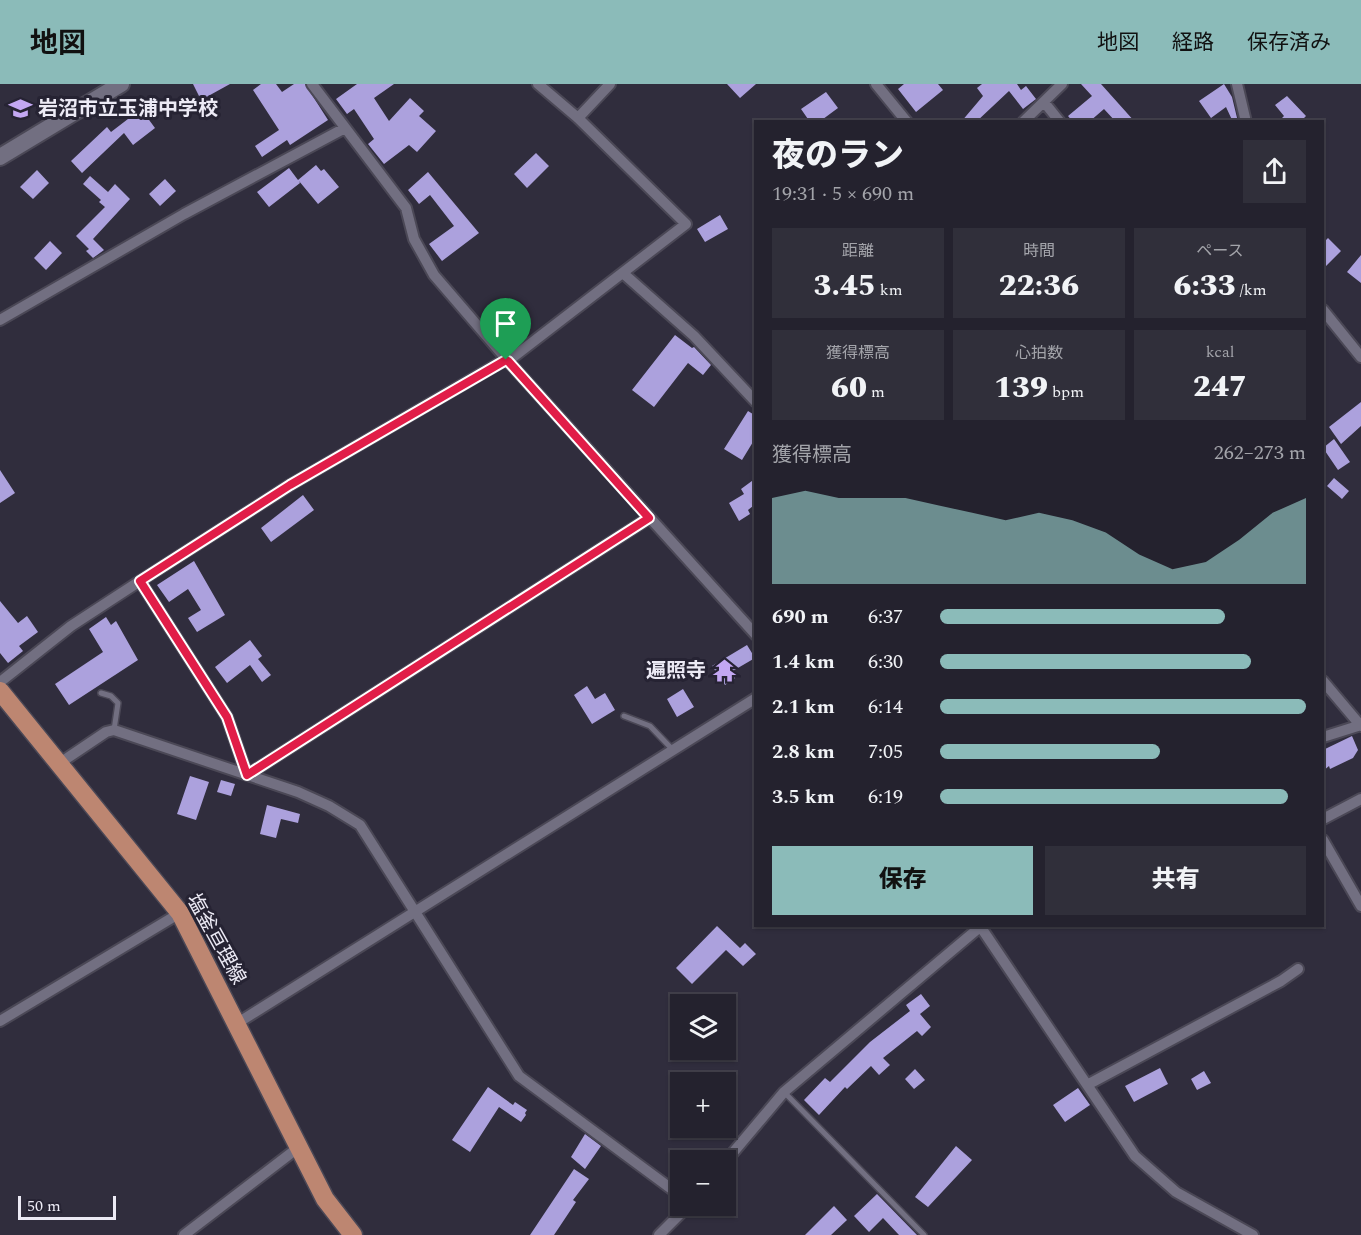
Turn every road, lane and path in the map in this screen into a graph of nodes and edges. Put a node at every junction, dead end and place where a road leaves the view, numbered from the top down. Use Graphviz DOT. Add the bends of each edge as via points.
graph roads {
  1 [pos="121,84"];
  2 [pos="312,84"];
  3 [pos="538,84"];
  4 [pos="610,84"];
  5 [pos="876,84"];
  6 [pos="1062,84"];
  7 [pos="1237,84"];
  8 [pos="1044,102"];
  9 [pos="578,118"];
  10 [pos="905,120"];
  11 [pos="1025,120"];
  12 [pos="1058,120"];
  13 [pos="1246,120"];
  14 [pos="345,128"];
  15 [pos="0,157"];
  16 [pos="624,274"];
  17 [pos="1324,311"];
  18 [pos="0,320"];
  19 [pos="1361,357"];
  20 [pos="508,361"];
  21 [pos="754,400"];
  22 [pos="649,518"];
  23 [pos="140,581"];
  24 [pos="754,633"];
  25 [pos="1324,682"];
  26 [pos="2,693"];
  27 [pos="101,693"];
  28 [pos="754,699"];
  29 [pos="624,716"];
  30 [pos="1361,725"];
  31 [pos="114,730"];
  32 [pos="1324,737"];
  33 [pos="673,750"];
  34 [pos="60,763"];
  35 [pos="247,775"];
  36 [pos="1361,799"];
  37 [pos="1324,818"];
  38 [pos="1324,842"];
  39 [pos="1361,906"];
  40 [pos="415,911"];
  41 [pos="180,913"];
  42 [pos="979,927"];
  43 [pos="981,927"];
  44 [pos="1298,969"];
  45 [pos="0,1021"];
  46 [pos="236,1024"];
  47 [pos="1087,1085"];
  48 [pos="784,1092"];
  49 [pos="299,1147"];
  50 [pos="735,1150"];
  51 [pos="670,1188"];
  52 [pos="678,1216"];
  53 [pos="184,1235"];
  54 [pos="353,1235"];
  55 [pos="659,1235"];
  56 [pos="924,1235"];
  57 [pos="1253,1235"];
  1 -- 15 [label="main road"];
  2 -- 14 [label="street"];
  3 -- 9 [label="street"];
  4 -- 9 [label="street"];
  5 -- 10 [label="street"];
  6 -- 8 [label="street"];
  7 -- 13 [label="street"];
  8 -- 11 [label="street"];
  8 -- 12 [label="street"];
  9 -- 16 [label="street" via="686,224"];
  14 -- 18 [label="street" via="184,214"];
  14 -- 20 [label="street" via="406,208 414,239 434,275"];
  16 -- 20 [label="street"];
  16 -- 21 [label="street" via="694,336"];
  17 -- 19 [label="street"];
  20 -- 22 [label="street"];
  20 -- 23 [label="street" via="290,485"];
  22 -- 24 [label="street"];
  22 -- 35 [label="street"];
  23 -- 26 [label="street" via="71,626"];
  23 -- 35 [label="street" via="227,717"];
  25 -- 30 [label="street"];
  26 -- 34 [label="main road, 塩釜亘理線"];
  27 -- 31 [label="lane" via="118,703"];
  28 -- 33 [label="street"];
  29 -- 33 [label="lane" via="650,726"];
  30 -- 32 [label="street"];
  31 -- 34 [label="street"];
  31 -- 35 [label="street"];
  33 -- 40 [label="street"];
  34 -- 41 [label="main road, 塩釜亘理線"];
  35 -- 40 [label="street" via="298,792 360,825"];
  36 -- 37 [label="street"];
  38 -- 39 [label="street"];
  40 -- 46 [label="street"];
  40 -- 51 [label="street" via="519,1076"];
  41 -- 45 [label="street"];
  41 -- 46 [label="main road, 塩釜亘理線"];
  42 -- 48 [label="street"];
  43 -- 47 [label="street"];
  44 -- 47 [label="street"];
  46 -- 49 [label="main road, 塩釜亘理線"];
  47 -- 57 [label="street" via="1134,1156 1176,1192"];
  48 -- 50 [label="street"];
  48 -- 56 [label="lane"];
  49 -- 53 [label="street"];
  49 -- 54 [label="main road, 塩釜亘理線" via="326,1199"];
  52 -- 55 [label="street"];
}
